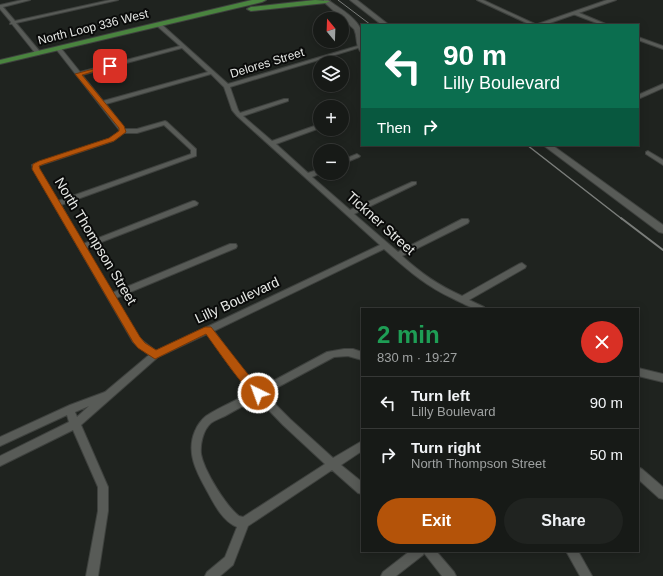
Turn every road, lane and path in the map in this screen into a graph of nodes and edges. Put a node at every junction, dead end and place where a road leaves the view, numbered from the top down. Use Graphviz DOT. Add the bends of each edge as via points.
graph roads {
  1 [pos="28,0"];
  2 [pos="116,0"];
  3 [pos="232,0"];
  4 [pos="262,0"];
  5 [pos="353,0"];
  6 [pos="479,0"];
  7 [pos="613,0"];
  8 [pos="325,1"];
  9 [pos="98,2"];
  10 [pos="0,6"];
  11 [pos="575,13"];
  12 [pos="180,18"];
  13 [pos="12,23"];
  14 [pos="158,24"];
  15 [pos="385,24"];
  16 [pos="533,24"];
  17 [pos="541,24"];
  18 [pos="603,24"];
  19 [pos="639,38"];
  20 [pos="182,46"];
  21 [pos="58,48"];
  22 [pos="361,48"];
  23 [pos="663,48"];
  24 [pos="38,53"];
  25 [pos="0,62"];
  26 [pos="212,72"];
  27 [pos="78,74"];
  28 [pos="227,86"];
  29 [pos="663,86"];
  30 [pos="639,97"];
  31 [pos="286,100"];
  32 [pos="102,103"];
  33 [pos="239,115"];
  34 [pos="313,128"];
  35 [pos="123,132"];
  36 [pos="271,144"];
  37 [pos="548,146"];
  38 [pos="648,153"];
  39 [pos="358,156"];
  40 [pos="349,159"];
  41 [pos="662,160"];
  42 [pos="313,174"];
  43 [pos="308,176"];
  44 [pos="414,183"];
  45 [pos="196,203"];
  46 [pos="57,204"];
  47 [pos="349,213"];
  48 [pos="465,222"];
  49 [pos="663,230"];
  50 [pos="385,245"];
  51 [pos="233,246"];
  52 [pos="82,247"];
  53 [pos="397,256"];
  54 [pos="522,266"];
  55 [pos="112,296"];
  56 [pos="462,300"];
  57 [pos="479,308"];
  58 [pos="208,329"];
  59 [pos="155,355"];
  60 [pos="361,356"];
  61 [pos="639,372"];
  62 [pos="663,378"];
  63 [pos="258,393"];
  64 [pos="109,394"];
  65 [pos="69,410"];
  66 [pos="75,424"];
  67 [pos="0,442"];
  68 [pos="361,446"];
  69 [pos="0,461"];
  70 [pos="332,464"];
  71 [pos="639,473"];
  72 [pos="361,488"];
  73 [pos="663,494"];
  74 [pos="244,522"];
  75 [pos="418,552"];
  76 [pos="430,552"];
  77 [pos="573,552"];
  78 [pos="92,576"];
  79 [pos="211,576"];
  80 [pos="387,576"];
  81 [pos="450,576"];
  82 [pos="586,576"];
  1 -- 10 [label="street"];
  2 -- 9 [label="street"];
  3 -- 12 [label="main road"];
  4 -- 12 [label="main road, North Loop 336 West"];
  5 -- 15 [label="street"];
  6 -- 16 [label="street"];
  7 -- 11 [label="street"];
  8 -- 12 [label="main road"];
  8 -- 22 [label="street" via="356,26 360,33"];
  9 -- 13 [label="street"];
  10 -- 13 [label="street"];
  11 -- 17 [label="street"];
  11 -- 18 [label="street"];
  12 -- 14 [label="main road, North Loop 336 West"];
  13 -- 24 [label="street"];
  14 -- 20 [label="street, Tickner Street"];
  14 -- 21 [label="main road, North Loop 336 West"];
  19 -- 23 [label="street"];
  20 -- 26 [label="street, Tickner Street"];
  20 -- 27 [label="street"];
  21 -- 24 [label="main road, North Loop 336 West"];
  21 -- 27 [label="street"];
  22 -- 28 [label="street, Delores Street"];
  24 -- 25 [label="main road, North Loop 336 West"];
  26 -- 28 [label="street, Tickner Street"];
  26 -- 32 [label="street"];
  27 -- 32 [label="street"];
  28 -- 33 [label="street, Tickner Street"];
  29 -- 30 [label="street"];
  31 -- 33 [label="street"];
  32 -- 35 [label="street"];
  33 -- 36 [label="street, Tickner Street"];
  34 -- 36 [label="street"];
  35 -- 46 [label="street, North Thompson Street" via="111,140 35,165"];
  35 -- 46 [label="street" via="166,123 194,150 194,156"];
  36 -- 43 [label="street, Tickner Street"];
  37 -- 49 [label="street"];
  38 -- 41 [label="street"];
  39 -- 40 [label="street"];
  42 -- 43 [label="street"];
  43 -- 47 [label="street, Tickner Street"];
  44 -- 47 [label="street"];
  45 -- 52 [label="street"];
  46 -- 52 [label="street, North Thompson Street"];
  47 -- 50 [label="street, Tickner Street"];
  48 -- 53 [label="street"];
  50 -- 53 [label="street, Tickner Street"];
  50 -- 58 [label="street, Lilly Boulevard"];
  51 -- 55 [label="street"];
  52 -- 55 [label="street, North Thompson Street"];
  53 -- 56 [label="street, Tickner Street" via="426,281"];
  54 -- 56 [label="street"];
  55 -- 59 [label="street, North Thompson Street" via="136,340"];
  56 -- 57 [label="street, Tickner Street"];
  58 -- 59 [label="street, Lilly Boulevard"];
  58 -- 63 [label="street"];
  59 -- 64 [label="street, Lilly Boulevard"];
  60 -- 63 [label="street" via="348,352 334,353"];
  61 -- 62 [label="street"];
  63 -- 70 [label="street"];
  63 -- 74 [label="street" via="208,420 199,431 196,443 200,469 228,515 235,521"];
  64 -- 65 [label="street, Lilly Boulevard"];
  64 -- 66 [label="street, Lilly Boulevard"];
  65 -- 66 [label="street"];
  65 -- 67 [label="street, Lilly Boulevard"];
  66 -- 69 [label="street, Lilly Boulevard"];
  66 -- 78 [label="street" via="103,487 103,511"];
  68 -- 70 [label="street"];
  70 -- 72 [label="street"];
  70 -- 74 [label="street"];
  71 -- 73 [label="street"];
  74 -- 79 [label="street" via="230,560"];
  75 -- 80 [label="street"];
  76 -- 81 [label="street"];
  77 -- 82 [label="street"];
}
